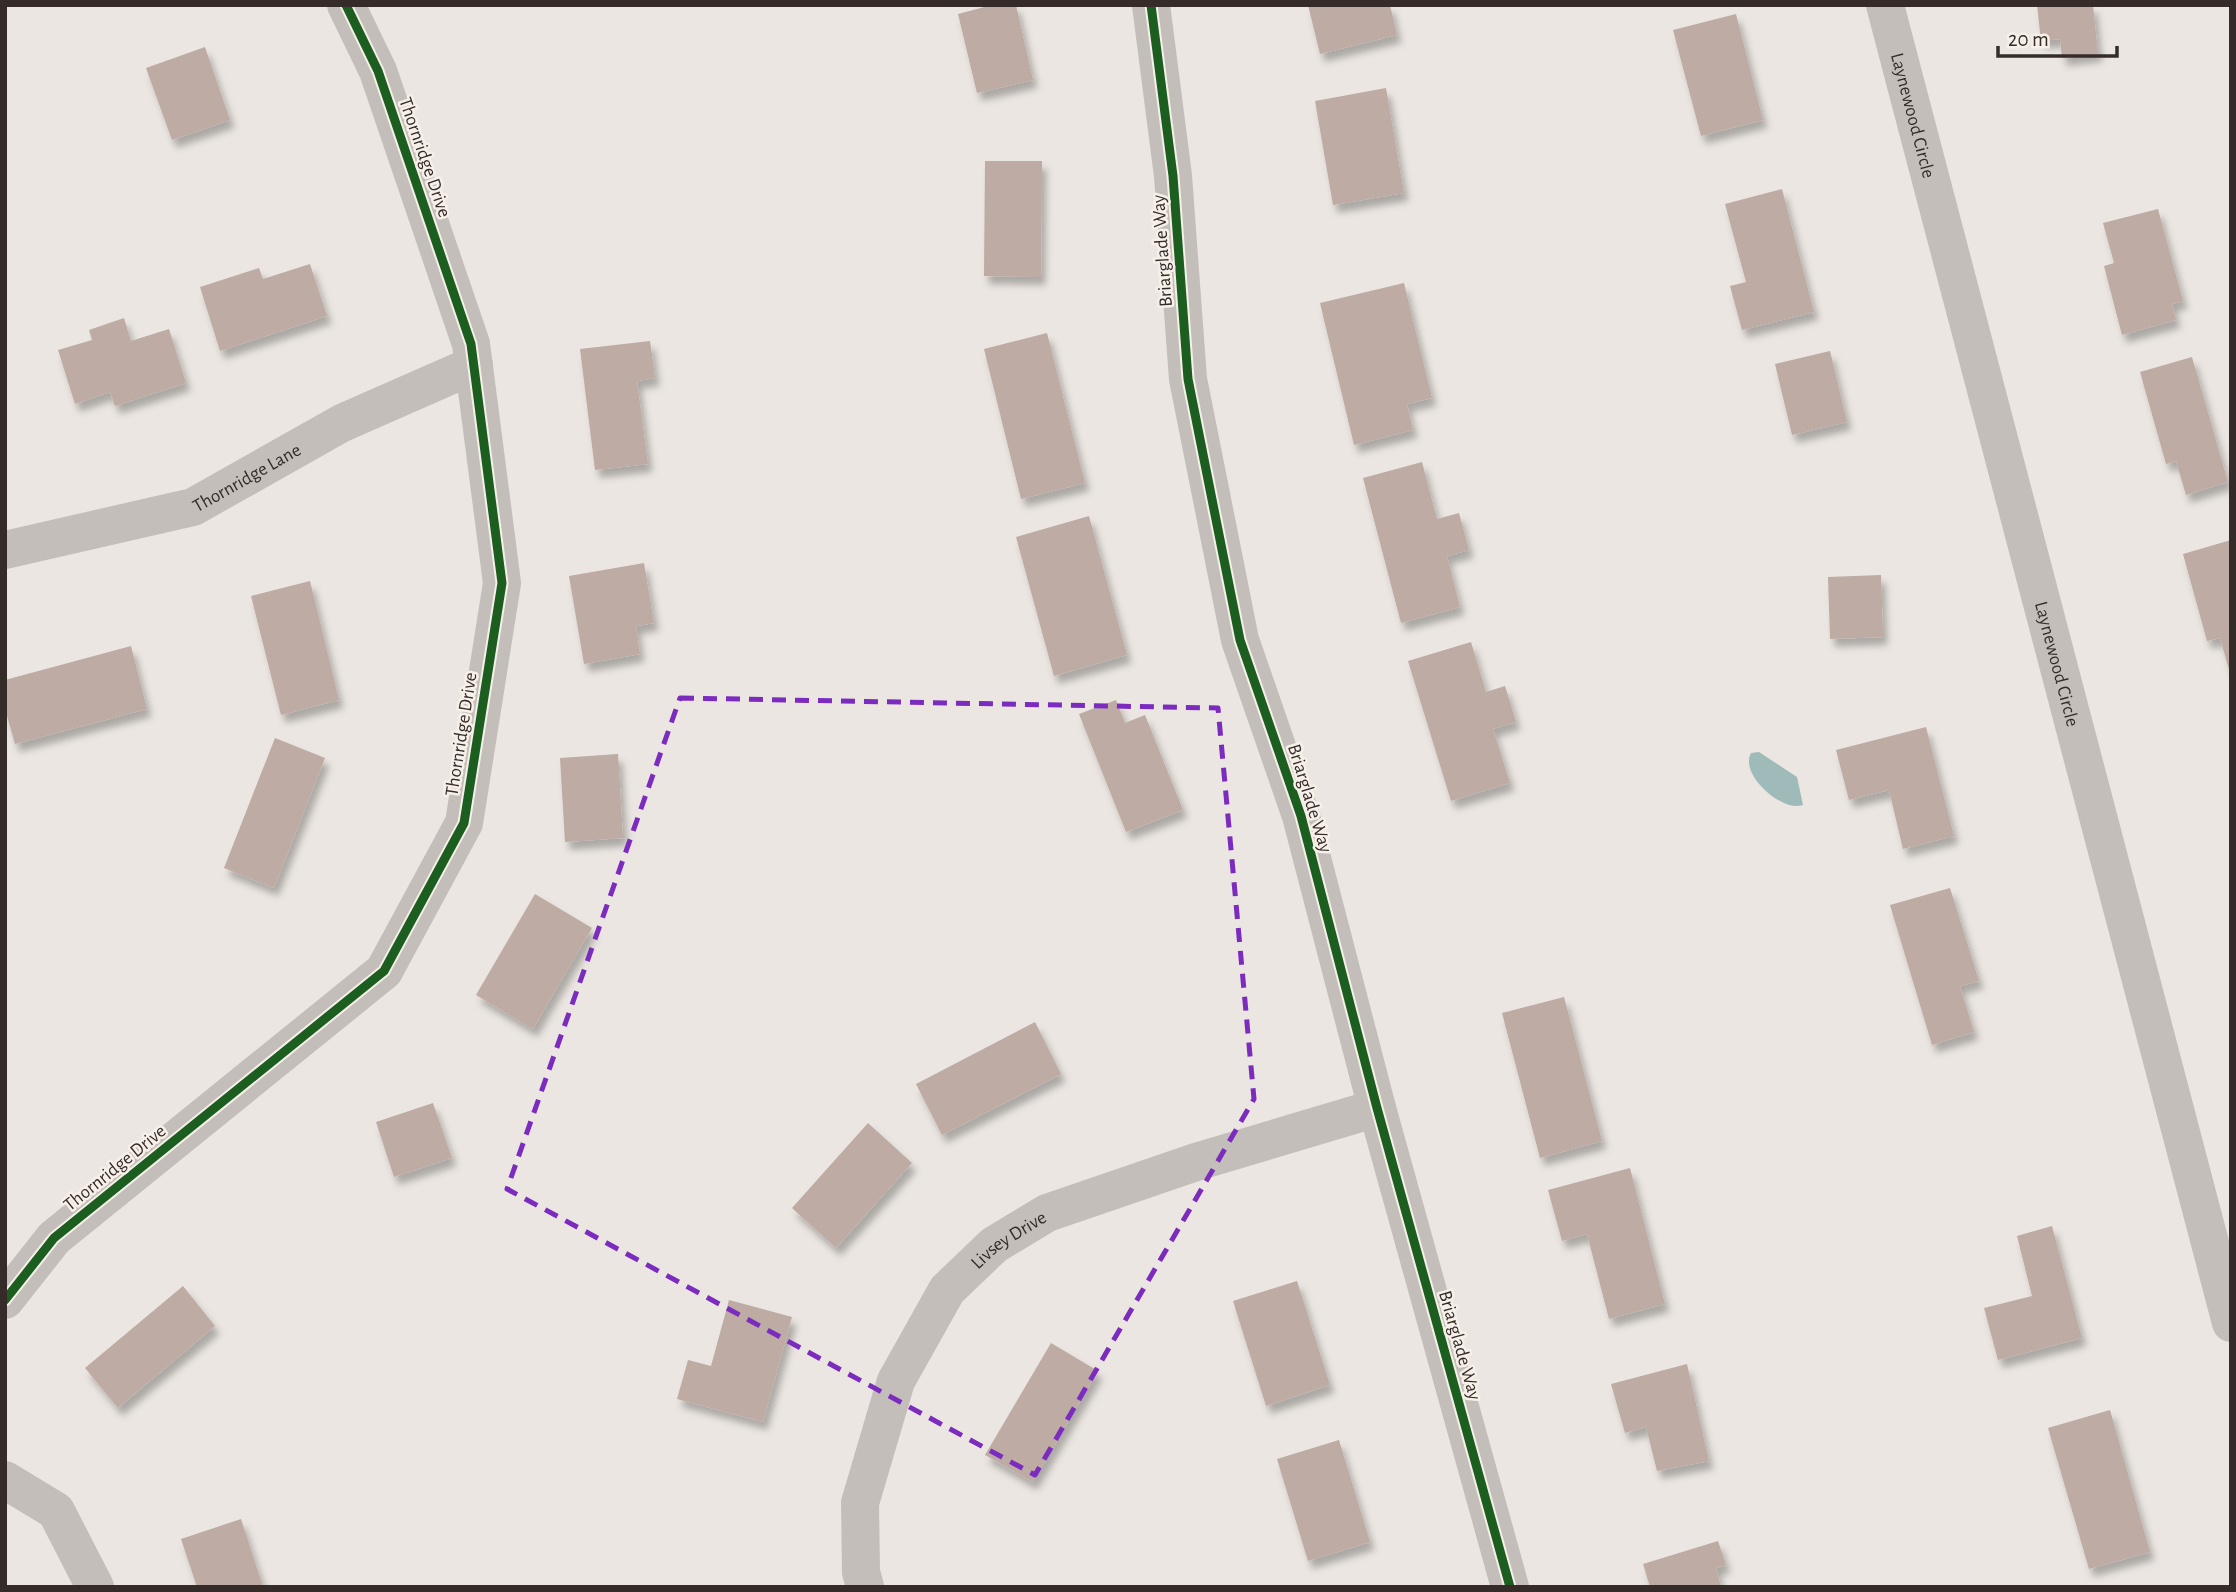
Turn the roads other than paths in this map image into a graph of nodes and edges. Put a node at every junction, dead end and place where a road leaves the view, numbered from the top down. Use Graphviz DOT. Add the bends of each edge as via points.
graph roads {
  1 [pos="346,5"];
  2 [pos="1150,5"];
  3 [pos="1885,5"];
  4 [pos="474,365"];
  5 [pos="5,550"];
  6 [pos="1377,1108"];
  7 [pos="5,1300"];
  8 [pos="2231,1323"];
  9 [pos="5,1480"];
  10 [pos="95,1587"];
  11 [pos="865,1587"];
  12 [pos="1510,1587"];
  1 -- 4 [label="street, Thornridge Drive" via="378,71 471,344"];
  2 -- 6 [label="street, Briarglade Way" via="1173,176 1188,380 1241,640 1301,816"];
  3 -- 8 [label="street, Laynewood Circle"];
  4 -- 5 [label="street, Thornridge Lane" via="342,423 193,507"];
  4 -- 7 [label="street, Thornridge Drive" via="502,583 464,823 384,971 54,1238"];
  6 -- 11 [label="street, Livsey Drive" via="1046,1213 994,1245 947,1290 896,1381 860,1503"];
  6 -- 12 [label="street, Briarglade Way"];
  9 -- 10 [label="street" via="56,1511"];
}
